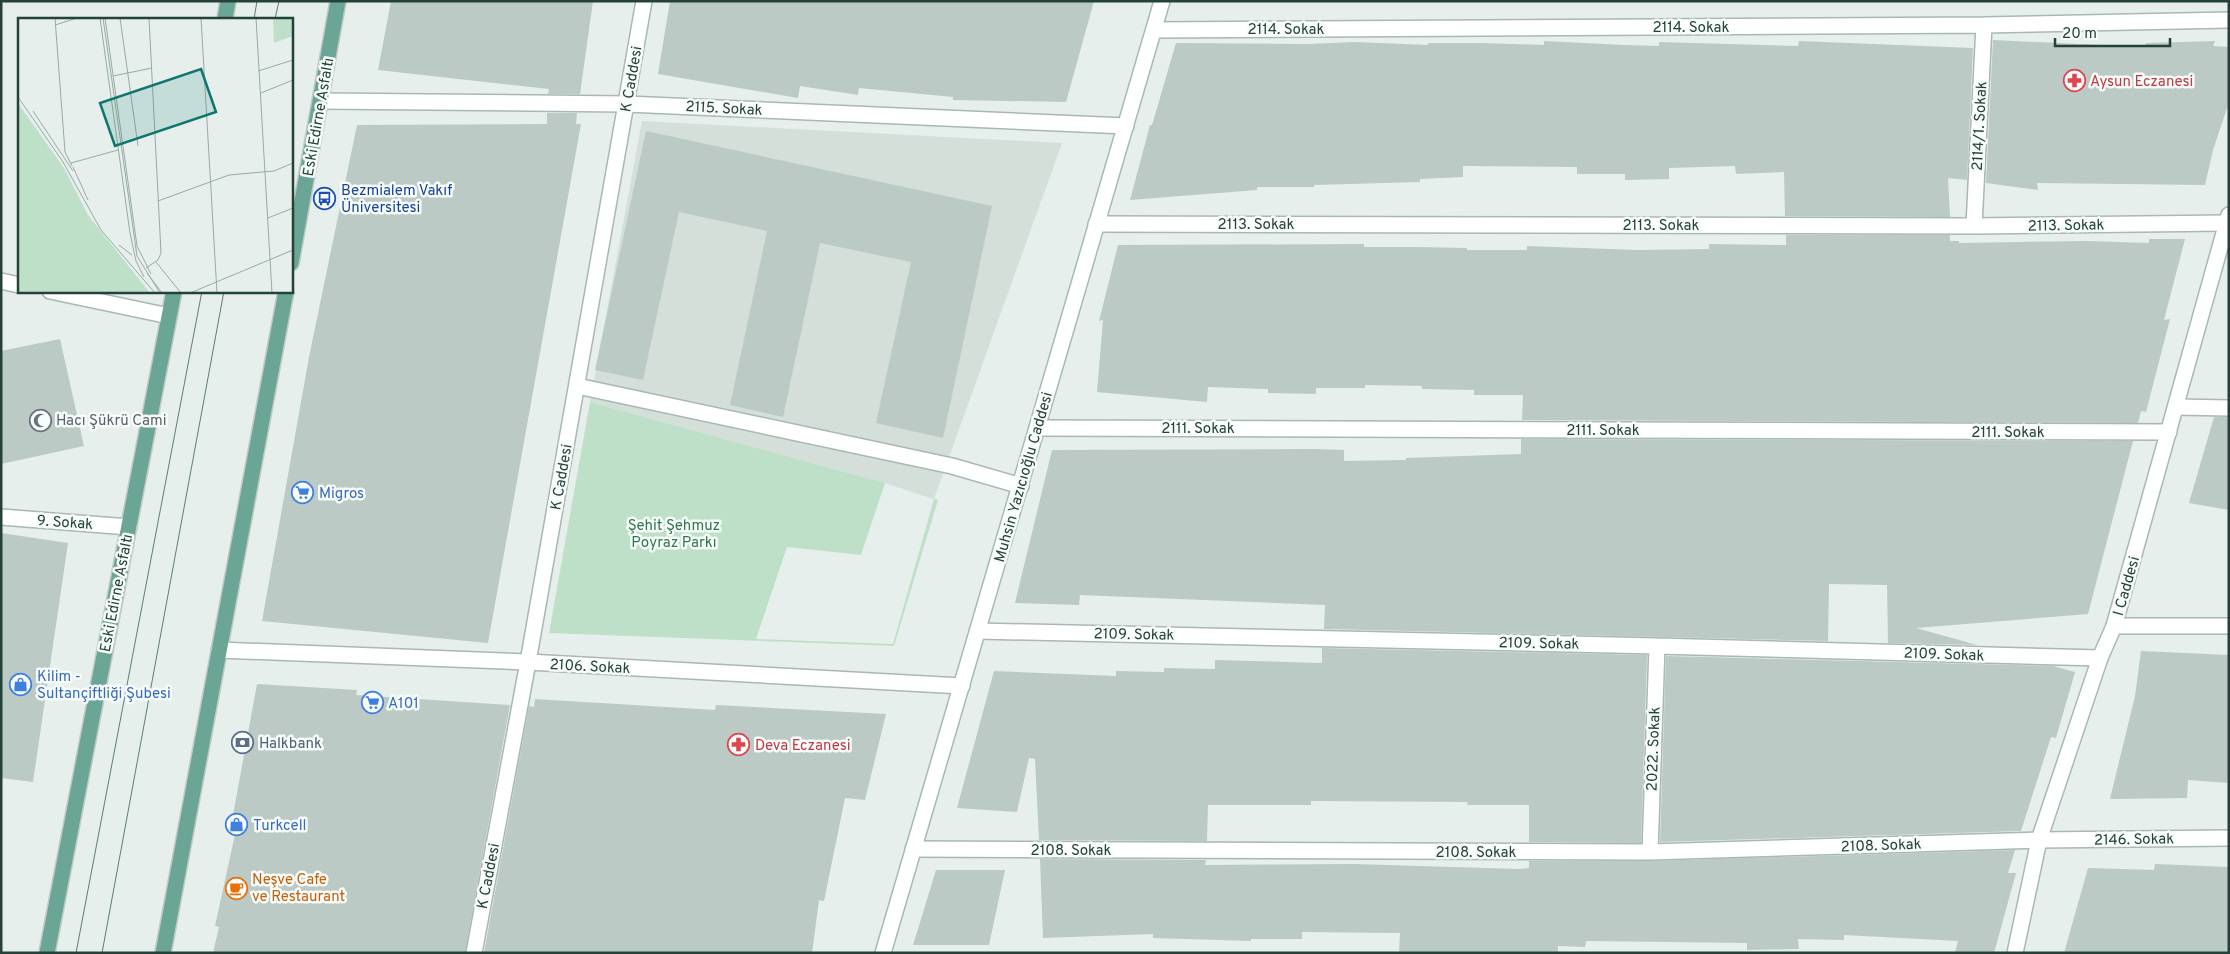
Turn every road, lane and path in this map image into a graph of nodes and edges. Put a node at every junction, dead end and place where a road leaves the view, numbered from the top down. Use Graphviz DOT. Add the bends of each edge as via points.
graph roads {
  1 [pos="228,1"];
  2 [pos="338,1"];
  3 [pos="644,1"];
  4 [pos="1162,1"];
  5 [pos="225,18"];
  6 [pos="2229,20"];
  7 [pos="1984,25"];
  8 [pos="1154,30"];
  9 [pos="321,101"];
  10 [pos="627,104"];
  11 [pos="1126,126"];
  12 [pos="2228,219"];
  13 [pos="1096,224"];
  14 [pos="1974,226"];
  15 [pos="292,258"];
  16 [pos="1,281"];
  17 [pos="18,285"];
  18 [pos="55,292"];
  19 [pos="174,292"];
  20 [pos="286,292"];
  21 [pos="169,316"];
  22 [pos="577,386"];
  23 [pos="2176,407"];
  24 [pos="2229,408"];
  25 [pos="1038,428"];
  26 [pos="2168,432"];
  27 [pos="1021,486"];
  28 [pos="1,517"];
  29 [pos="129,527"];
  30 [pos="2114,626"];
  31 [pos="2229,626"];
  32 [pos="978,631"];
  33 [pos="1656,646"];
  34 [pos="219,650"];
  35 [pos="2100,658"];
  36 [pos="528,662"];
  37 [pos="962,686"];
  38 [pos="2229,838"];
  39 [pos="2039,840"];
  40 [pos="913,849"];
  41 [pos="1650,852"];
  42 [pos="47,953"];
  43 [pos="163,953"];
  44 [pos="474,953"];
  45 [pos="883,953"];
  46 [pos="2015,953"];
  1 -- 5 [label="main road"];
  2 -- 9 [label="main road, Eski Edirne Asfaltı"];
  3 -- 10 [label="street, K Caddesi"];
  4 -- 8 [label="street, Muhsin Yazıcıoğlu Caddesi"];
  6 -- 7 [label="street, 2114. Sokak"];
  7 -- 8 [label="street, 2114. Sokak"];
  7 -- 14 [label="street, 2114/1. Sokak"];
  8 -- 11 [label="street, Muhsin Yazıcıoğlu Caddesi"];
  9 -- 10 [label="street, 2115. Sokak"];
  9 -- 15 [label="main road, Eski Edirne Asfaltı"];
  10 -- 11 [label="street, 2115. Sokak"];
  10 -- 22 [label="street, K Caddesi"];
  11 -- 13 [label="street, Muhsin Yazıcıoğlu Caddesi"];
  12 -- 14 [label="street, 2113. Sokak"];
  12 -- 23 [label="street, I Caddesi"];
  13 -- 14 [label="street, 2113. Sokak"];
  13 -- 25 [label="street, Muhsin Yazıcıoğlu Caddesi"];
  16 -- 17 [label="street"];
  18 -- 21 [label="street"];
  19 -- 21 [label="main road, Eski Edirne Asfaltı"];
  20 -- 34 [label="main road"];
  21 -- 29 [label="main road, Eski Edirne Asfaltı"];
  22 -- 27 [label="street" via="952,466"];
  22 -- 36 [label="street, K Caddesi"];
  23 -- 24 [label="street"];
  23 -- 26 [label="street, I Caddesi"];
  25 -- 26 [label="street, 2111. Sokak"];
  25 -- 27 [label="street, Muhsin Yazıcıoğlu Caddesi"];
  26 -- 30 [label="street, I Caddesi"];
  27 -- 32 [label="street, Muhsin Yazıcıoğlu Caddesi"];
  28 -- 29 [label="street, 9. Sokak"];
  29 -- 42 [label="main road, Eski Edirne Asfaltı"];
  30 -- 31 [label="street"];
  30 -- 35 [label="street, I Caddesi"];
  32 -- 33 [label="street, 2109. Sokak"];
  32 -- 37 [label="street, Muhsin Yazıcıoğlu Caddesi"];
  33 -- 35 [label="street, 2109. Sokak"];
  33 -- 41 [label="street, 2022. Sokak"];
  34 -- 36 [label="street, 2106. Sokak"];
  34 -- 43 [label="main road"];
  35 -- 39 [label="street, I Caddesi"];
  36 -- 37 [label="street, 2106. Sokak"];
  36 -- 44 [label="street, K Caddesi"];
  37 -- 40 [label="street, Muhsin Yazıcıoğlu Caddesi"];
  38 -- 39 [label="street, 2146. Sokak"];
  39 -- 41 [label="street, 2108. Sokak"];
  39 -- 46 [label="street, I Caddesi"];
  40 -- 41 [label="street, 2108. Sokak"];
  40 -- 45 [label="street, Muhsin Yazıcıoğlu Caddesi"];
}
